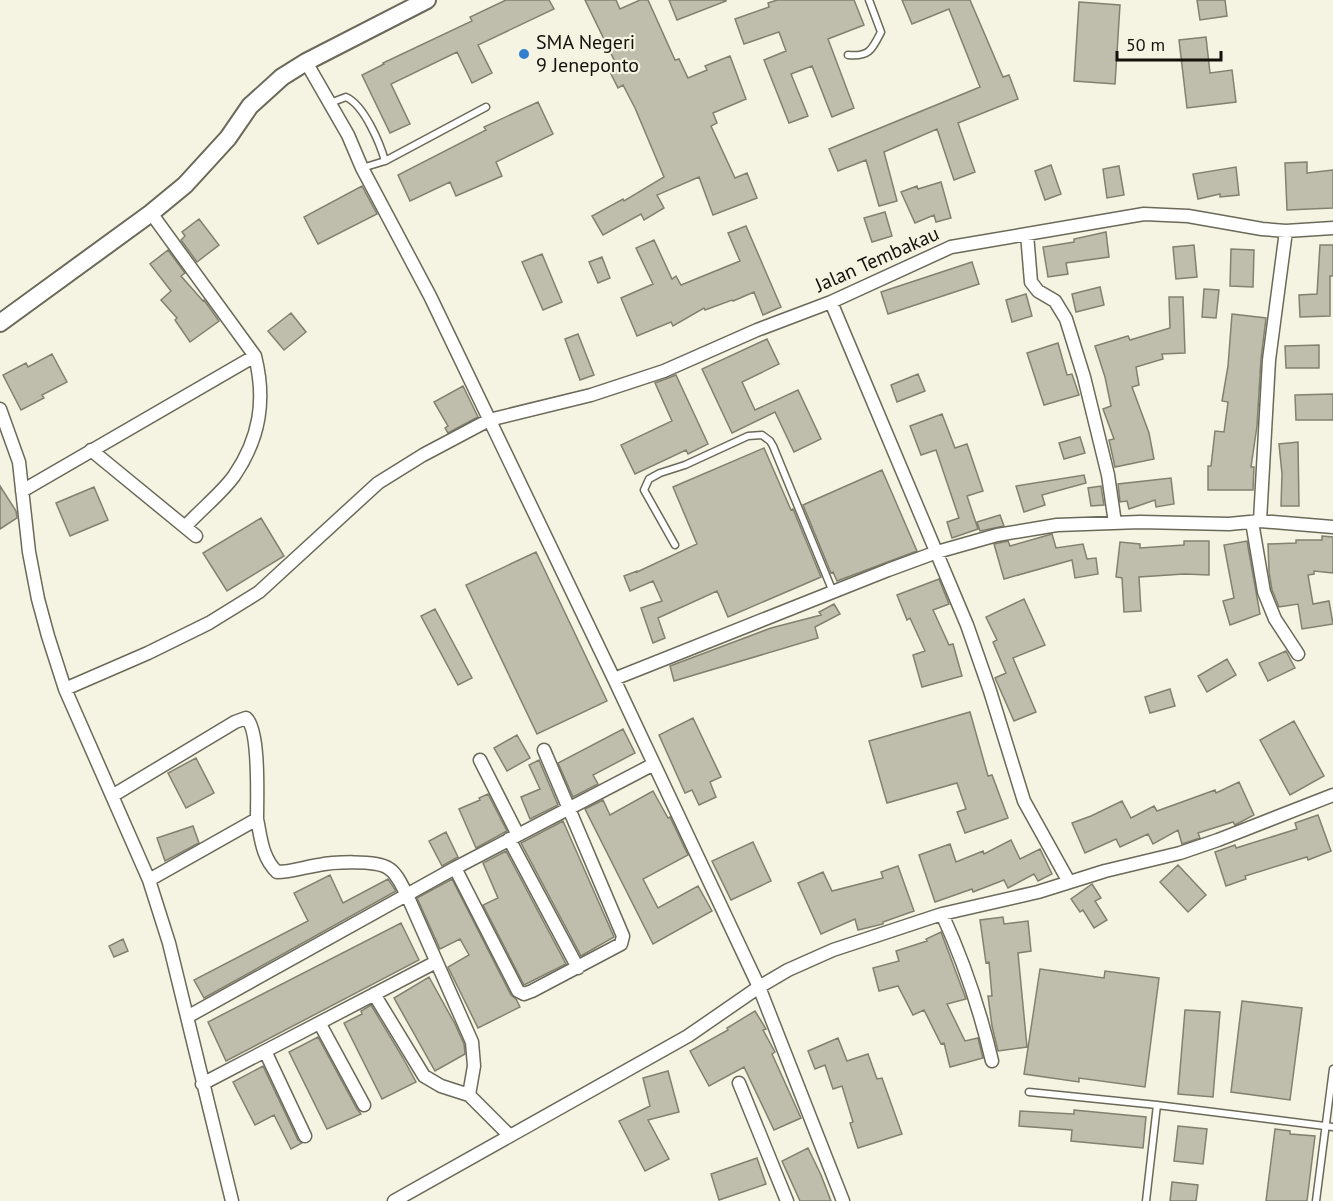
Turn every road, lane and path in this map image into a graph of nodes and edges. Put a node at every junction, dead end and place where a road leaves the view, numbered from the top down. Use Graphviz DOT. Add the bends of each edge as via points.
graph roads {
  1 [pos="427,0"];
  2 [pos="869,0"];
  3 [pos="848,55"];
  4 [pos="306,62"];
  5 [pos="330,103"];
  6 [pos="486,107"];
  7 [pos="386,161"];
  8 [pos="362,168"];
  9 [pos="151,213"];
  10 [pos="1333,228"];
  11 [pos="1286,231"];
  12 [pos="1027,234"];
  13 [pos="831,302"];
  14 [pos="0,323"];
  15 [pos="255,356"];
  16 [pos="0,409"];
  17 [pos="489,420"];
  18 [pos="91,450"];
  19 [pos="22,491"];
  20 [pos="1256,521"];
  21 [pos="1115,523"];
  22 [pos="1333,526"];
  23 [pos="185,527"];
  24 [pos="196,536"];
  25 [pos="675,545"];
  26 [pos="937,552"];
  27 [pos="833,593"];
  28 [pos="1298,654"];
  29 [pos="614,680"];
  30 [pos="65,689"];
  31 [pos="544,750"];
  32 [pos="480,760"];
  33 [pos="654,764"];
  34 [pos="1333,795"];
  35 [pos="112,796"];
  36 [pos="569,808"];
  37 [pos="257,819"];
  38 [pos="513,837"];
  39 [pos="455,868"];
  40 [pos="149,880"];
  41 [pos="1069,882"];
  42 [pos="406,895"];
  43 [pos="942,914"];
  44 [pos="436,962"];
  45 [pos="578,968"];
  46 [pos="759,987"];
  47 [pos="374,994"];
  48 [pos="187,1017"];
  49 [pos="320,1024"];
  50 [pos="266,1051"];
  51 [pos="992,1060"];
  52 [pos="1333,1069"];
  53 [pos="739,1083"];
  54 [pos="202,1084"];
  55 [pos="1029,1092"];
  56 [pos="468,1095"];
  57 [pos="364,1105"];
  58 [pos="1157,1105"];
  59 [pos="1325,1126"];
  60 [pos="1333,1127"];
  61 [pos="305,1136"];
  62 [pos="510,1136"];
  63 [pos="232,1201"];
  64 [pos="394,1201"];
  65 [pos="787,1201"];
  66 [pos="843,1201"];
  67 [pos="1146,1201"];
  68 [pos="1316,1201"];
  1 -- 4 [label="main road"];
  2 -- 3 [label="lane" via="881,32 872,49 859,56"];
  4 -- 5 [label="street"];
  4 -- 9 [label="main road" via="266,90 205,166"];
  5 -- 7 [label="lane" via="346,97 353,100"];
  5 -- 8 [label="street"];
  6 -- 7 [label="lane"];
  7 -- 8 [label="lane"];
  8 -- 17 [label="street" via="430,296"];
  9 -- 14 [label="main road"];
  9 -- 15 [label="street"];
  10 -- 11 [label="street, Jalan Tembakau"];
  11 -- 12 [label="street, Jalan Tembakau" via="1188,216 1144,214"];
  11 -- 20 [label="street" via="1269,360"];
  12 -- 13 [label="street, Jalan Tembakau" via="951,246"];
  12 -- 21 [label="street" via="1031,282 1055,301 1066,319 1084,377"];
  13 -- 17 [label="street, Jalan Tembakau" via="664,371 591,396"];
  13 -- 26 [label="street"];
  15 -- 18 [label="street"];
  15 -- 23 [label="street" via="260,378 260,414 252,445 233,477"];
  16 -- 19 [label="street" via="19,462"];
  17 -- 29 [label="street"];
  17 -- 30 [label="street, Jalan Tembakau" via="378,483 259,591 219,617"];
  18 -- 19 [label="street"];
  18 -- 23 [label="street"];
  19 -- 30 [label="street" via="38,599"];
  20 -- 21 [label="street"];
  20 -- 22 [label="street"];
  20 -- 28 [label="street" via="1264,592 1275,619"];
  21 -- 26 [label="street" via="1057,525 997,535"];
  23 -- 24 [label="street"];
  25 -- 27 [label="lane" via="644,490 649,479 748,436 762,435 773,446"];
  26 -- 27 [label="street"];
  26 -- 41 [label="street" via="967,625 1024,801"];
  27 -- 29 [label="street"];
  29 -- 33 [label="street"];
  30 -- 35 [label="street"];
  31 -- 36 [label="street"];
  32 -- 38 [label="street"];
  33 -- 36 [label="street"];
  33 -- 46 [label="street"];
  34 -- 41 [label="street" via="1199,846"];
  35 -- 37 [label="street" via="246,718 252,725 258,765"];
  35 -- 40 [label="street"];
  36 -- 38 [label="street"];
  36 -- 45 [label="street" via="623,936 619,946"];
  37 -- 40 [label="street"];
  37 -- 42 [label="street" via="263,851 277,872 320,864 376,864 395,874"];
  38 -- 39 [label="street"];
  38 -- 45 [label="street"];
  39 -- 42 [label="street"];
  39 -- 45 [label="street" via="518,991 532,991"];
  40 -- 48 [label="street"];
  41 -- 43 [label="street"];
  42 -- 44 [label="street"];
  42 -- 48 [label="street"];
  43 -- 46 [label="street" via="833,950"];
  43 -- 51 [label="street" via="960,952"];
  44 -- 47 [label="street"];
  44 -- 56 [label="street" via="472,1042 474,1066"];
  46 -- 62 [label="street" via="688,1036"];
  46 -- 66 [label="street"];
  47 -- 49 [label="street"];
  47 -- 56 [label="street" via="424,1076"];
  48 -- 54 [label="street"];
  49 -- 50 [label="street"];
  49 -- 57 [label="street"];
  50 -- 54 [label="street"];
  50 -- 61 [label="street"];
  52 -- 59 [label="lane"];
  53 -- 65 [label="street"];
  54 -- 63 [label="street"];
  55 -- 58 [label="lane"];
  56 -- 62 [label="street"];
  58 -- 59 [label="lane"];
  58 -- 67 [label="lane"];
  59 -- 60 [label="lane"];
  59 -- 68 [label="lane"];
  62 -- 64 [label="street"];
}
